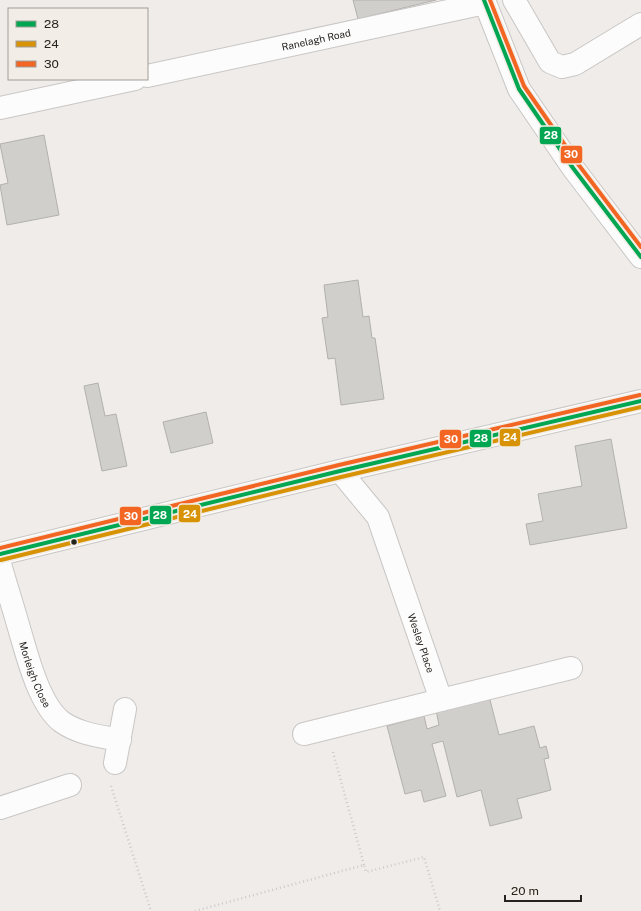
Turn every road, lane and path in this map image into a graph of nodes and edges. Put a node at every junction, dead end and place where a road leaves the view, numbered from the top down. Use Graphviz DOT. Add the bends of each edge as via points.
graph roads {
  1 [pos="514,0"];
  2 [pos="484,2"];
  3 [pos="641,24"];
  4 [pos="148,76"];
  5 [pos="130,80"];
  6 [pos="0,108"];
  7 [pos="641,257"];
  8 [pos="641,401"];
  9 [pos="340,470"];
  10 [pos="0,554"];
  11 [pos="0,564"];
  12 [pos="571,668"];
  13 [pos="441,700"];
  14 [pos="125,708"];
  15 [pos="327,729"];
  16 [pos="304,734"];
  17 [pos="120,740"];
  18 [pos="115,763"];
  19 [pos="70,785"];
  20 [pos="0,808"];
  21 [pos="364,865"];
  22 [pos="151,911"];
  23 [pos="195,911"];
  24 [pos="440,911"];
  1 -- 3 [label="street" via="550,62 562,67 575,64"];
  2 -- 4 [label="street, Ranelagh Road"];
  2 -- 7 [label="street" via="519,89 573,168"];
  5 -- 6 [label="street"];
  8 -- 9 [label="street"];
  9 -- 10 [label="street"];
  9 -- 13 [label="street, Wesley Place" via="378,517"];
  11 -- 17 [label="street, Morleigh Close" via="39,689 52,711 61,722 83,733"];
  12 -- 13 [label="street"];
  13 -- 15 [label="street"];
  14 -- 17 [label="street"];
  15 -- 16 [label="street"];
  15 -- 21 [label="path"];
  17 -- 18 [label="street"];
  18 -- 22 [label="path" via="105,770"];
  19 -- 20 [label="street"];
  21 -- 23 [label="path"];
  21 -- 24 [label="path" via="366,872 424,858"];
}
